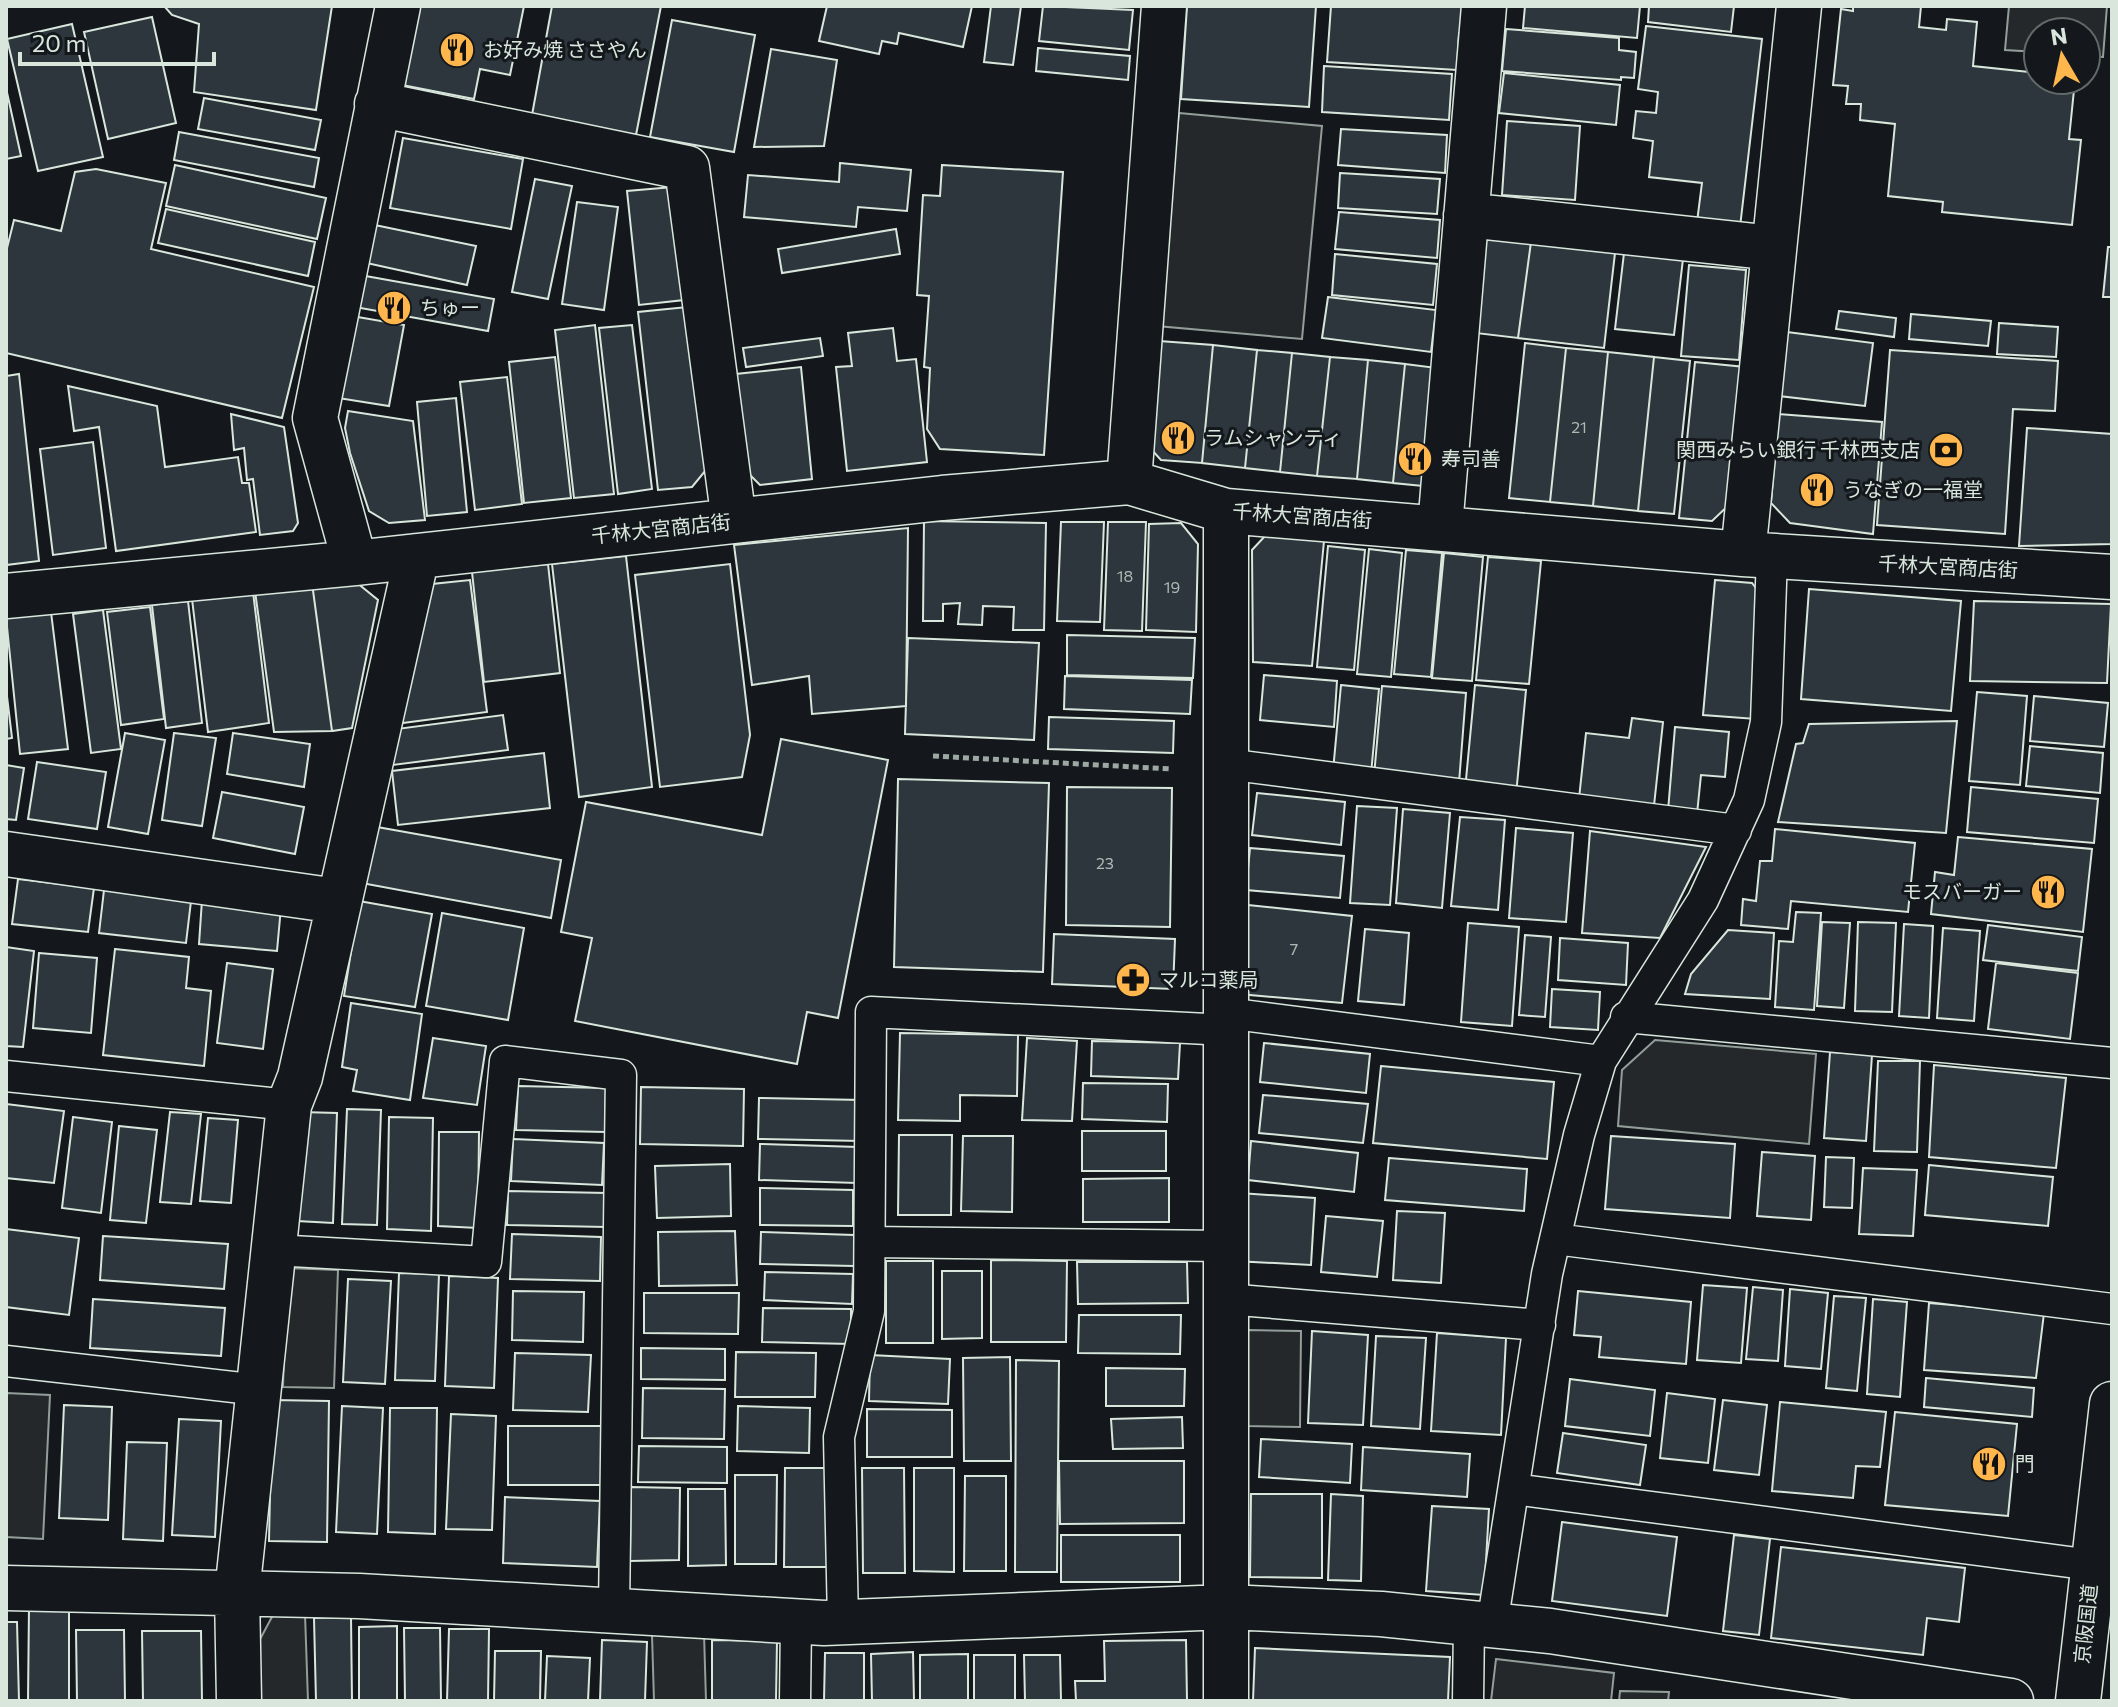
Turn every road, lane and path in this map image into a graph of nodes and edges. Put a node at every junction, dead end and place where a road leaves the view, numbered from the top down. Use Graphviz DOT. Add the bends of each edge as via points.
graph roads {
  1 [pos="398,6"];
  2 [pos="1164,6"];
  3 [pos="1484,6"];
  4 [pos="1799,6"];
  5 [pos="377,104"];
  6 [pos="1466,215"];
  7 [pos="1774,248"];
  8 [pos="1129,482"];
  9 [pos="1226,511"];
  10 [pos="734,521"];
  11 [pos="1440,527"];
  12 [pos="1758,555"];
  13 [pos="417,556"];
  14 [pos="355,563"];
  15 [pos="2112,577"];
  16 [pos="6,596"];
  17 [pos="933,756"];
  18 [pos="1226,768"];
  19 [pos="1736,830"];
  20 [pos="6,854"];
  21 [pos="337,901"];
  22 [pos="1626,1017"];
  23 [pos="1226,1022"];
  24 [pos="1601,1061"];
  25 [pos="2112,1063"];
  26 [pos="6,1076"];
  27 [pos="289,1105"];
  28 [pos="1555,1239"];
  29 [pos="870,1242"];
  30 [pos="1226,1246"];
  31 [pos="274,1250"];
  32 [pos="1226,1299"];
  33 [pos="2112,1309"];
  34 [pos="1540,1325"];
  35 [pos="6,1361"];
  36 [pos="259,1390"];
  37 [pos="2112,1404"];
  38 [pos="1514,1489"];
  39 [pos="2092,1565"];
  40 [pos="6,1588"];
  41 [pos="237,1593"];
  42 [pos="1226,1607"];
  43 [pos="614,1610"];
  44 [pos="796,1622"];
  45 [pos="843,1622"];
  46 [pos="1481,1624"];
  47 [pos="239,1701"];
  48 [pos="795,1701"];
  49 [pos="1226,1701"];
  50 [pos="1468,1701"];
  51 [pos="2011,1701"];
  52 [pos="2078,1701"];
  1 -- 5 [label="main road"];
  2 -- 8 [label="main road"];
  3 -- 6 [label="main road"];
  4 -- 7 [label="main road"];
  5 -- 10 [label="main road" via="687,168"];
  5 -- 14 [label="main road" via="315,418"];
  6 -- 7 [label="main road"];
  6 -- 11 [label="main road"];
  7 -- 12 [label="main road"];
  8 -- 9 [label="main road, 千林大宮商店街"];
  8 -- 10 [label="main road, 千林大宮商店街"];
  9 -- 11 [label="main road, 千林大宮商店街"];
  9 -- 18 [label="main road"];
  10 -- 13 [label="main road, 千林大宮商店街"];
  11 -- 12 [label="main road, 千林大宮商店街"];
  12 -- 15 [label="main road, 千林大宮商店街"];
  12 -- 19 [label="lane" via="1766,722 1749,800"];
  13 -- 14 [label="main road, 千林大宮商店街"];
  13 -- 21 [label="main road"];
  14 -- 16 [label="main road, 千林大宮商店街"];
  17 -- 18 [label="path"];
  18 -- 19 [label="lane"];
  18 -- 23 [label="main road"];
  19 -- 22 [label="lane" via="1703,900"];
  20 -- 21 [label="main road"];
  21 -- 27 [label="main road" via="300,1077"];
  22 -- 24 [label="lane"];
  22 -- 25 [label="lane"];
  23 -- 24 [label="lane"];
  23 -- 29 [label="lane" via="871,1012"];
  23 -- 30 [label="main road"];
  24 -- 28 [label="lane"];
  26 -- 27 [label="lane"];
  27 -- 31 [label="main road"];
  28 -- 33 [label="lane"];
  28 -- 34 [label="lane"];
  29 -- 30 [label="lane"];
  29 -- 45 [label="lane" via="869,1311 839,1437"];
  30 -- 32 [label="main road"];
  31 -- 36 [label="main road"];
  31 -- 43 [label="lane" via="486,1262 505,1061 621,1075"];
  32 -- 34 [label="lane"];
  32 -- 42 [label="main road"];
  34 -- 38 [label="lane"];
  35 -- 36 [label="lane"];
  36 -- 41 [label="main road"];
  37 -- 39 [label="main road, 京阪国道"];
  38 -- 39 [label="lane"];
  38 -- 46 [label="lane"];
  39 -- 52 [label="main road, 京阪国道"];
  40 -- 41 [label="main road"];
  41 -- 43 [label="main road"];
  41 -- 47 [label="main road"];
  42 -- 45 [label="main road"];
  42 -- 46 [label="main road"];
  42 -- 49 [label="main road"];
  43 -- 44 [label="main road"];
  44 -- 45 [label="main road"];
  44 -- 48 [label="lane"];
  46 -- 50 [label="lane"];
  46 -- 51 [label="main road"];
}
